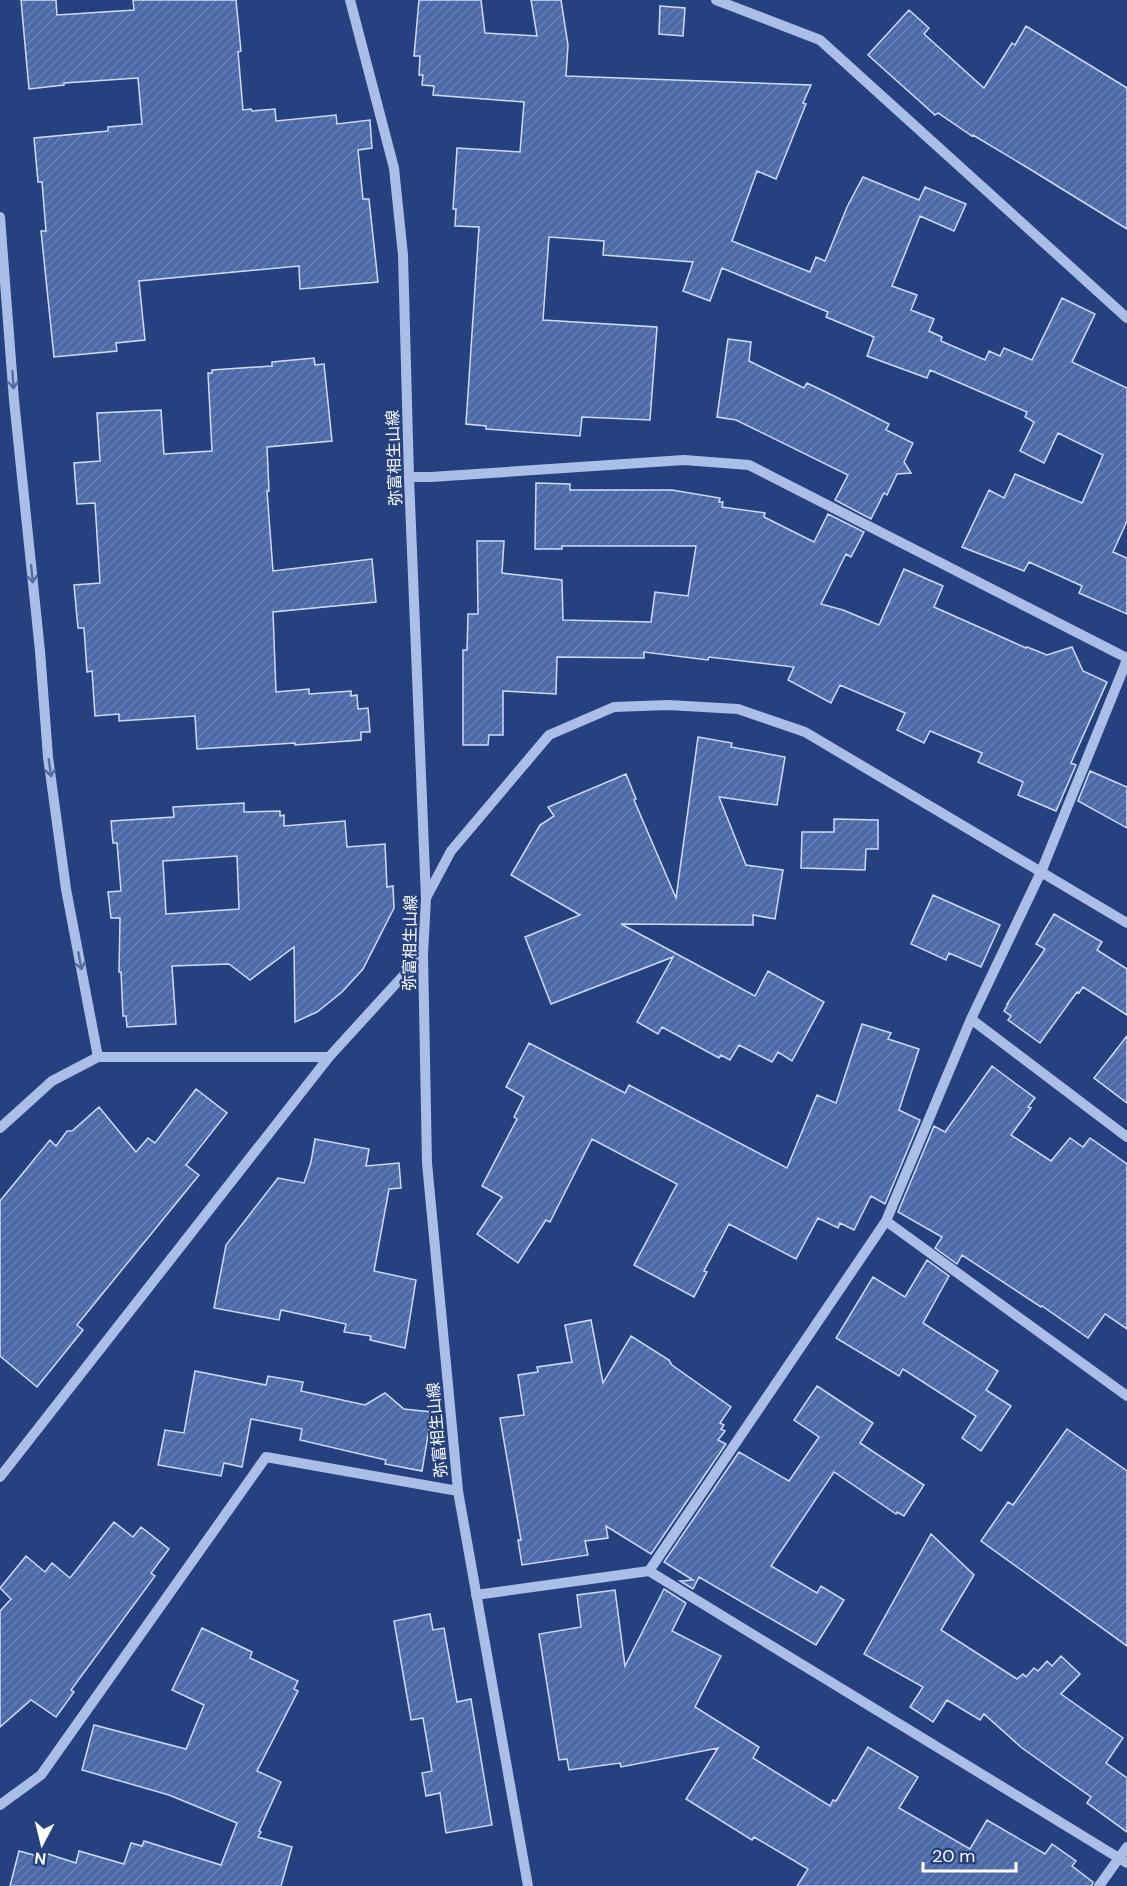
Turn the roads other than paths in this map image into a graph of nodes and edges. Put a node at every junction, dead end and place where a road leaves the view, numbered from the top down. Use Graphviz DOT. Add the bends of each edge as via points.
graph roads {
  1 [pos="350,0"];
  2 [pos="716,0"];
  3 [pos="0,217"];
  4 [pos="1127,318"];
  5 [pos="409,477"];
  6 [pos="1127,659"];
  7 [pos="1041,872"];
  8 [pos="426,899"];
  9 [pos="1127,922"];
  10 [pos="423,954"];
  11 [pos="971,1019"];
  12 [pos="98,1057"];
  13 [pos="329,1057"];
  14 [pos="0,1128"];
  15 [pos="1127,1137"];
  16 [pos="886,1221"];
  17 [pos="1127,1396"];
  18 [pos="0,1477"];
  19 [pos="458,1491"];
  20 [pos="649,1571"];
  21 [pos="476,1595"];
  22 [pos="0,1805"];
  23 [pos="1127,1847"];
  24 [pos="1123,1860"];
  25 [pos="528,1886"];
  26 [pos="1099,1886"];
  1 -- 5 [label="street, 弥富相生山線" via="394,168 403,255"];
  2 -- 4 [label="street" via="820,40"];
  3 -- 12 [label="street, one-way" via="48,757 66,889"];
  5 -- 6 [label="street" via="684,460 749,465"];
  5 -- 8 [label="street, 弥富相生山線"];
  6 -- 7 [label="street"];
  7 -- 8 [label="street" via="805,732 738,709 614,707 549,735 451,851"];
  7 -- 9 [label="street"];
  7 -- 11 [label="street"];
  8 -- 10 [label="street, 弥富相生山線"];
  10 -- 13 [label="street"];
  10 -- 19 [label="street, 弥富相生山線" via="428,1163"];
  11 -- 15 [label="street"];
  11 -- 16 [label="street"];
  12 -- 13 [label="street"];
  12 -- 14 [label="street" via="52,1081"];
  13 -- 18 [label="street"];
  16 -- 17 [label="street"];
  16 -- 20 [label="street"];
  19 -- 21 [label="street, 弥富相生山線"];
  19 -- 22 [label="street" via="266,1458 40,1775"];
  20 -- 21 [label="street"];
  20 -- 24 [label="street"];
  21 -- 25 [label="street, 弥富相生山線"];
  23 -- 24 [label="street"];
  24 -- 26 [label="street"];
}
